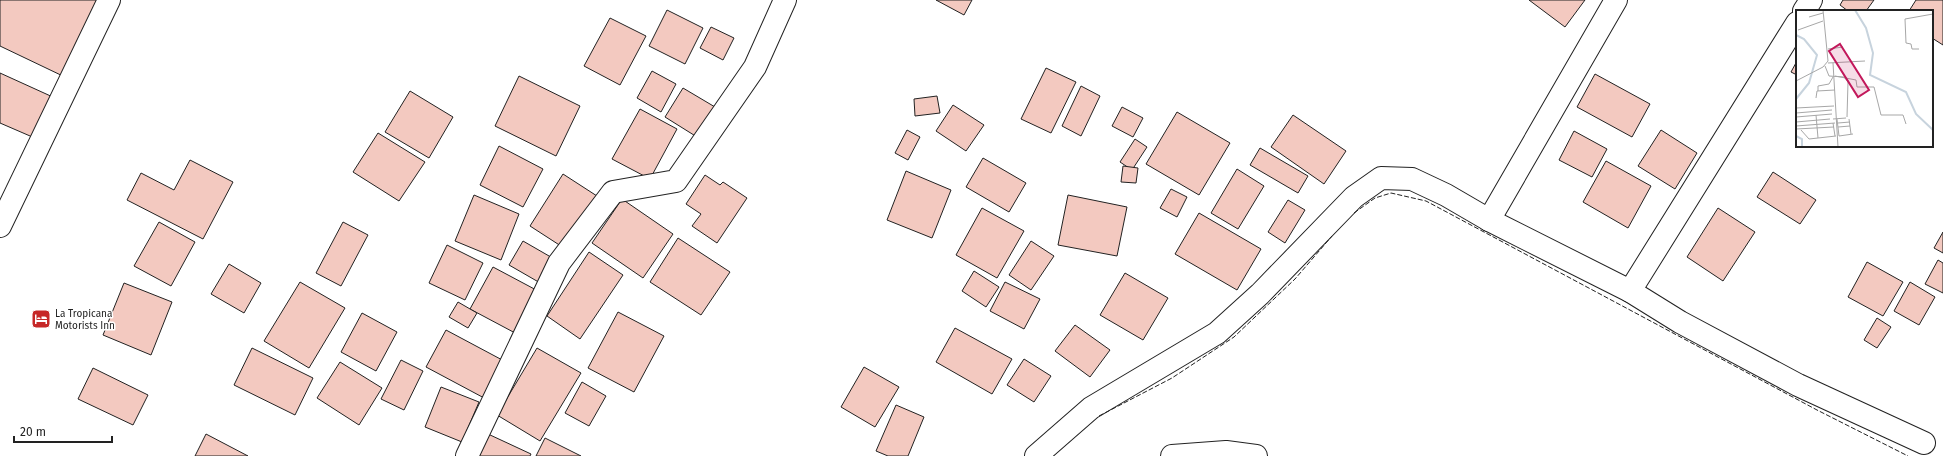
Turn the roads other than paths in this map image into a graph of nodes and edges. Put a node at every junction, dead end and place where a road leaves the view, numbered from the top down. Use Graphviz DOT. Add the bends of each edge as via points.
graph roads {
  1 [pos="109,0"];
  2 [pos="785,0"];
  3 [pos="1616,0"];
  4 [pos="1811,0"];
  5 [pos="1805,10"];
  6 [pos="1796,25"];
  7 [pos="1489,220"];
  8 [pos="0,226"];
  9 [pos="1630,291"];
  10 [pos="1924,443"];
  11 [pos="467,456"];
  12 [pos="1036,456"];
  13 [pos="1172,456"];
  14 [pos="1256,456"];
  1 -- 8 [label="street"];
  2 -- 11 [label="street" via="755,67 676,181 613,192 559,263"];
  3 -- 7 [label="street"];
  4 -- 5 [label="street"];
  6 -- 9 [label="street"];
  7 -- 9 [label="street"];
  7 -- 12 [label="street" via="1412,179 1381,178 1354,197 1260,294 1217,334 1091,408"];
  9 -- 10 [label="street" via="1680,322 1798,385"];
  13 -- 14 [label="street" via="1226,452"];
}
